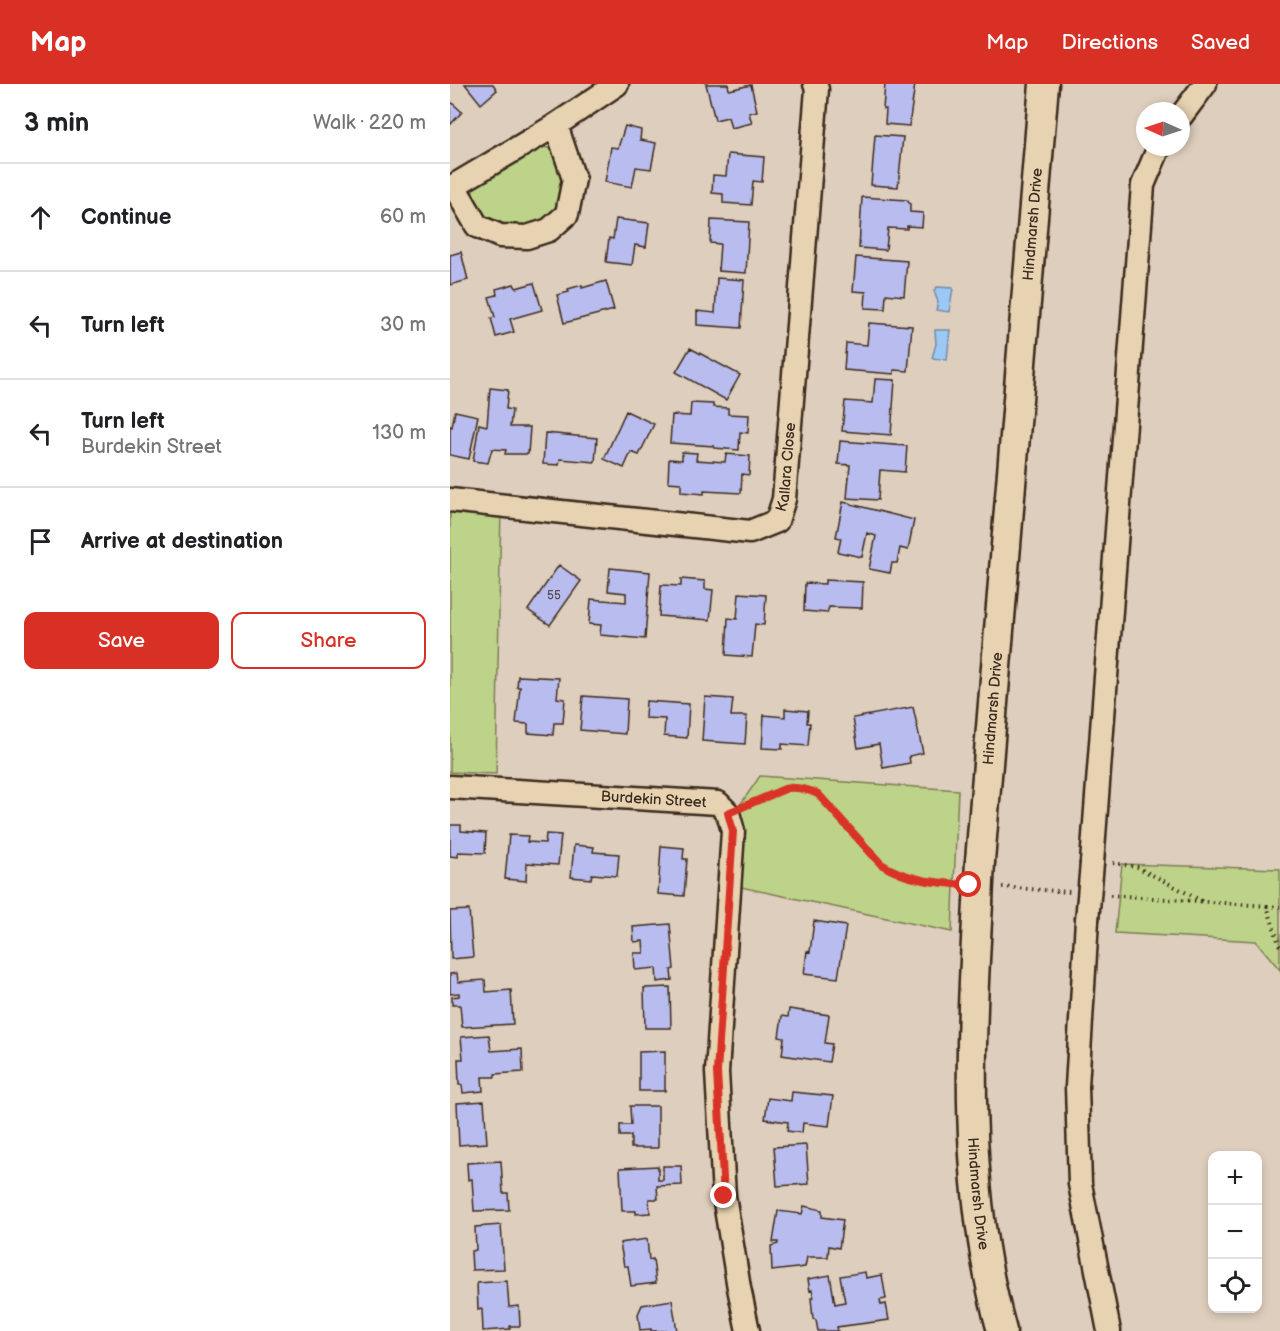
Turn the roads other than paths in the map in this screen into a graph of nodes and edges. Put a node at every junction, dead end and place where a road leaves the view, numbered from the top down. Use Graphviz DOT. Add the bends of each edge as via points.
graph roads {
  1 [pos="617,84"];
  2 [pos="815,84"];
  3 [pos="1044,84"];
  4 [pos="1205,84"];
  5 [pos="1190,104"];
  6 [pos="556,125"];
  7 [pos="1155,156"];
  8 [pos="452,187"];
  9 [pos="450,500"];
  10 [pos="450,787"];
  11 [pos="748,1331"];
  12 [pos="1002,1331"];
  13 [pos="1109,1331"];
  1 -- 6 [label="street"];
  2 -- 9 [label="street, Kallara Close" via="784,499 777,521 750,532"];
  3 -- 12 [label="main road, Hindmarsh Drive, bridge" via="976,891 972,1115 979,1210"];
  4 -- 5 [label="street"];
  6 -- 8 [label="street"];
  6 -- 8 [label="street" via="574,179 567,214 549,230 527,237 500,236 477,226"];
  7 -- 13 [label="street, bridge" via="1143,185 1099,862 1087,920 1077,1087 1080,1184"];
  10 -- 11 [label="street, Burdekin Street" via="718,803 728,813 733,831 717,1072 724,1196"];
}
